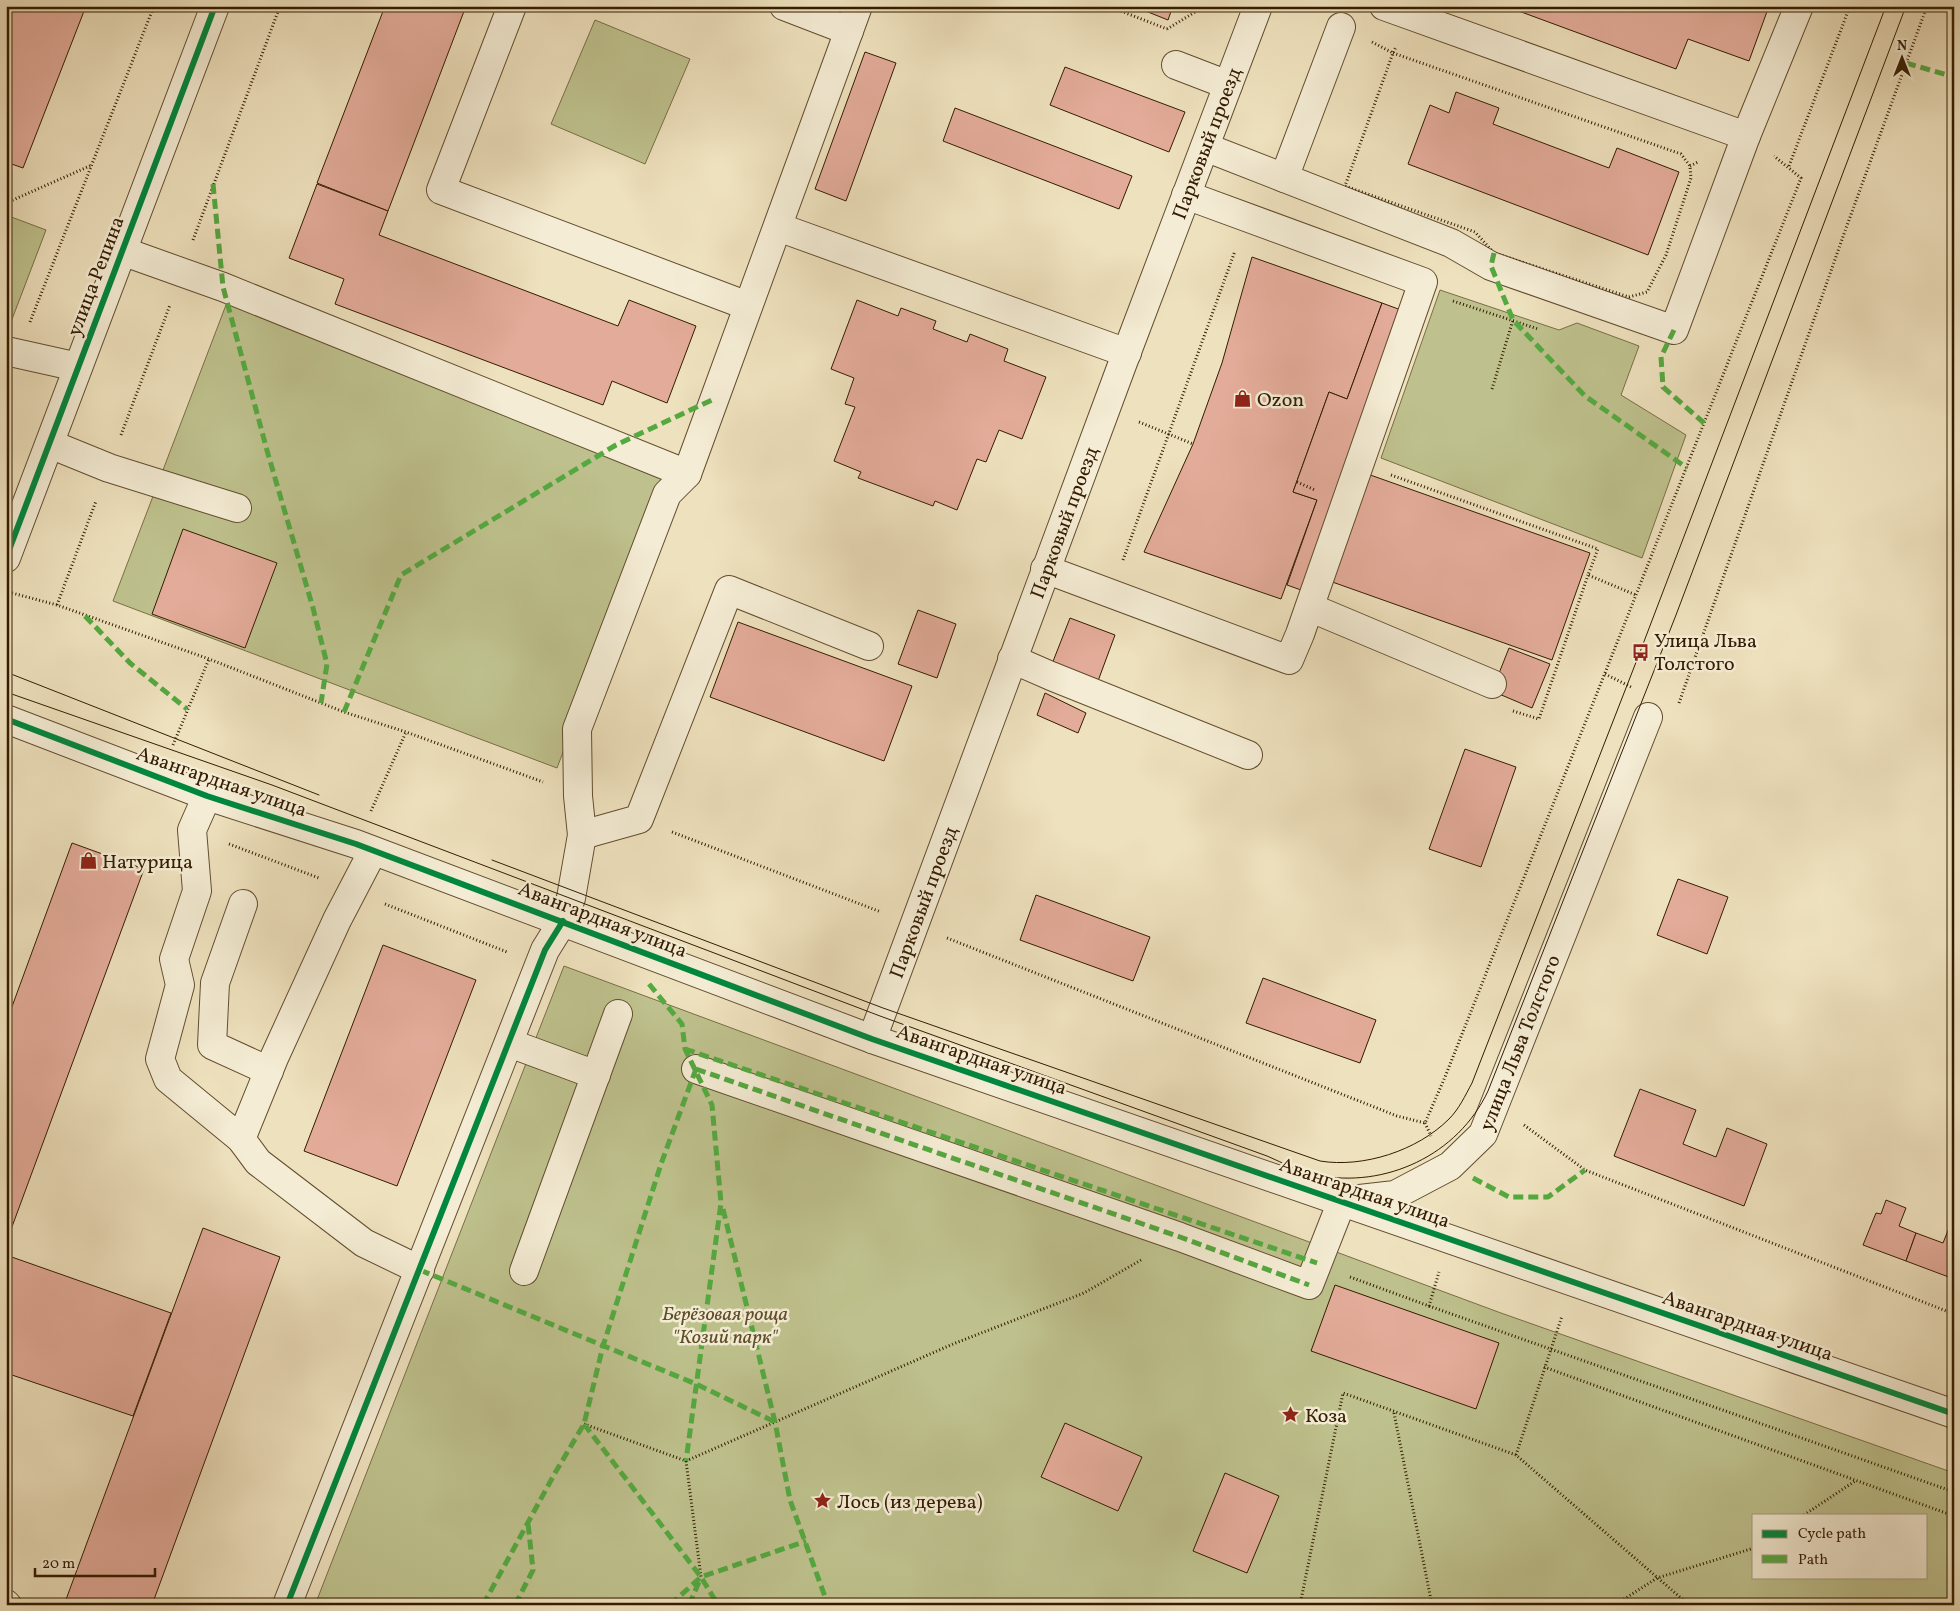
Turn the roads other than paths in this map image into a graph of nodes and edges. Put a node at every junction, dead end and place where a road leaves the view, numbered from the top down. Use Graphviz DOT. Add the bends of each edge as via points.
graph roads {
  1 [pos="215,6"];
  2 [pos="512,6"];
  3 [pos="784,6"];
  4 [pos="1258,6"];
  5 [pos="1384,6"];
  6 [pos="1799,6"];
  7 [pos="854,18"];
  8 [pos="1341,26"];
  9 [pos="1176,65"];
  10 [pos="1228,85"];
  11 [pos="1746,136"];
  12 [pos="1205,147"];
  13 [pos="1284,178"];
  14 [pos="1186,195"];
  15 [pos="778,227"];
  16 [pos="122,251"];
  17 [pos="748,306"];
  18 [pos="11,352"];
  19 [pos="1127,353"];
  20 [pos="78,367"];
  21 [pos="50,444"];
  22 [pos="687,474"];
  23 [pos="237,508"];
  24 [pos="6,558"];
  25 [pos="1046,569"];
  26 [pos="1316,610"];
  27 [pos="870,646"];
  28 [pos="1012,659"];
  29 [pos="1492,684"];
  30 [pos="1648,717"];
  31 [pos="7,720"];
  32 [pos="1248,755"];
  33 [pos="206,796"];
  34 [pos="582,835"];
  35 [pos="365,848"];
  36 [pos="243,904"];
  37 [pos="563,921"];
  38 [pos="618,1014"];
  39 [pos="872,1039"];
  40 [pos="509,1043"];
  41 [pos="696,1069"];
  42 [pos="268,1071"];
  43 [pos="596,1075"];
  44 [pos="241,1139"];
  45 [pos="1342,1201"];
  46 [pos="420,1270"];
  47 [pos="524,1271"];
  48 [pos="1954,1414"];
  49 [pos="287,1605"];
  1 -- 16 [label="street, улица Репина"];
  2 -- 17 [label="street" via="441,190"];
  3 -- 7 [label="street"];
  4 -- 10 [label="street, Парковый проезд"];
  5 -- 11 [label="street"];
  6 -- 11 [label="street"];
  7 -- 15 [label="street"];
  8 -- 13 [label="street"];
  9 -- 10 [label="street"];
  10 -- 12 [label="street, Парковый проезд"];
  11 -- 13 [label="street" via="1674,330 1491,266 1451,243"];
  12 -- 13 [label="street"];
  12 -- 14 [label="street, Парковый проезд"];
  14 -- 19 [label="street, Парковый проезд"];
  14 -- 25 [label="street" via="1423,282 1310,606 1289,660"];
  15 -- 17 [label="street"];
  15 -- 19 [label="street"];
  16 -- 20 [label="street, улица Репина"];
  16 -- 22 [label="street" via="233,290"];
  17 -- 22 [label="street"];
  18 -- 20 [label="street"];
  19 -- 25 [label="street, Парковый проезд"];
  20 -- 21 [label="street, улица Репина"];
  21 -- 23 [label="street" via="109,468"];
  21 -- 24 [label="street, улица Репина"];
  22 -- 34 [label="street" via="667,494 577,729"];
  25 -- 28 [label="street, Парковый проезд"];
  26 -- 29 [label="street"];
  27 -- 34 [label="street" via="729,590 639,819"];
  28 -- 32 [label="street"];
  28 -- 39 [label="street, Парковый проезд"];
  30 -- 45 [label="street, улица Льва Толстого" via="1483,1134 1450,1166 1395,1194"];
  31 -- 33 [label="street, Авангардная улица"];
  33 -- 35 [label="street, Авангардная улица"];
  33 -- 44 [label="street" via="192,830 197,891 174,959 180,985 160,1059 168,1079"];
  34 -- 37 [label="street" via="571,898"];
  35 -- 37 [label="street, Авангардная улица"];
  35 -- 42 [label="street" via="351,891"];
  36 -- 42 [label="street" via="215,983 212,1045"];
  37 -- 39 [label="street, Авангардная улица"];
  37 -- 40 [label="street" via="545,950"];
  38 -- 43 [label="street"];
  39 -- 45 [label="street, Авангардная улица"];
  40 -- 43 [label="street"];
  40 -- 46 [label="street"];
  41 -- 45 [label="street" via="1310,1285"];
  42 -- 44 [label="street"];
  43 -- 47 [label="street"];
  44 -- 46 [label="street" via="258,1162 364,1243"];
  45 -- 48 [label="street, Авангардная улица"];
  46 -- 49 [label="street"];
}
